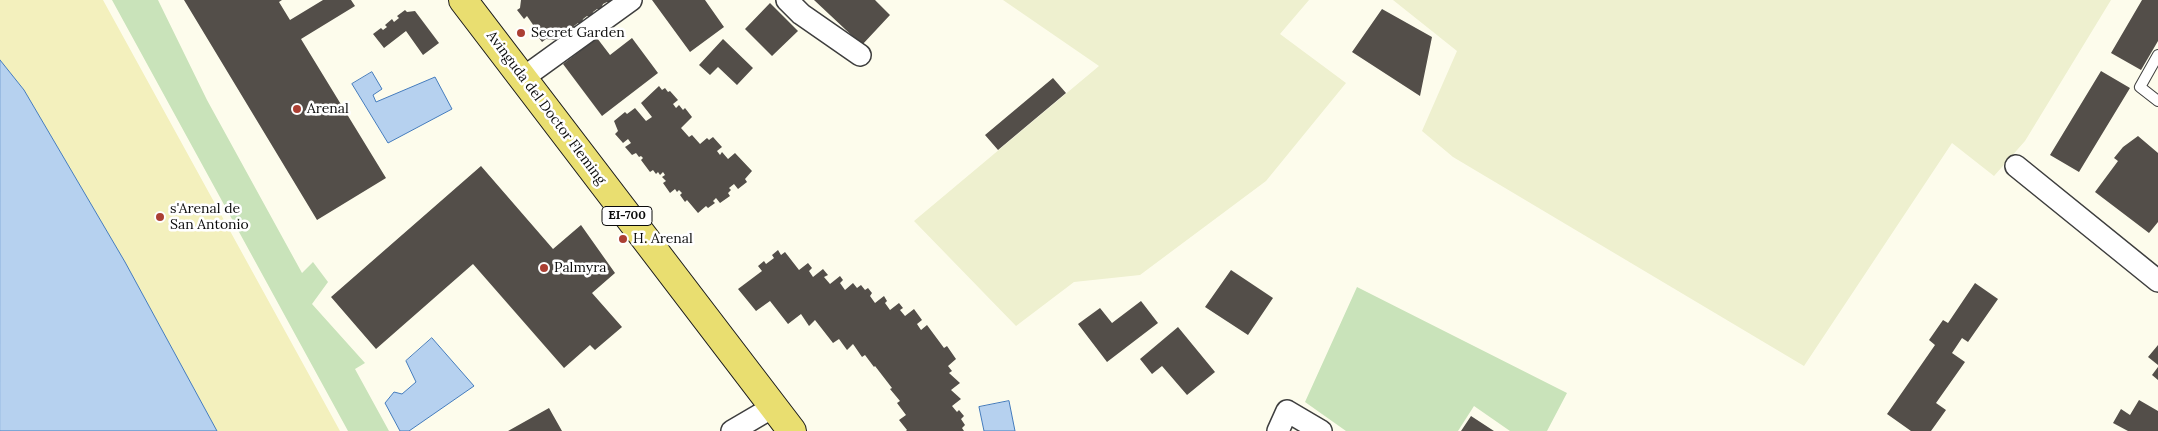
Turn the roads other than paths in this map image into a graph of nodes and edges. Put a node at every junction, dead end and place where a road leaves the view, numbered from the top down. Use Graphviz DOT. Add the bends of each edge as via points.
graph roads {
  1 [pos="464,0"];
  2 [pos="631,0"];
  3 [pos="787,0"];
  4 [pos="860,55"];
  5 [pos="2158,55"];
  6 [pos="523,78"];
  7 [pos="2158,101"];
  8 [pos="2016,166"];
  9 [pos="2158,281"];
  10 [pos="773,407"];
  11 [pos="732,431"];
  12 [pos="792,431"];
  13 [pos="1278,431"];
  14 [pos="1321,431"];
  1 -- 6 [label="main road, Avinguda del Doctor Fleming / EI-700"];
  2 -- 6 [label="street"];
  3 -- 4 [label="street" via="801,14"];
  5 -- 7 [label="lane" via="2140,87"];
  6 -- 10 [label="main road, Avinguda del Doctor Fleming / EI-700"];
  8 -- 9 [label="street"];
  10 -- 11 [label="street"];
  10 -- 12 [label="main road, Avinguda del Doctor Fleming / EI-700"];
  13 -- 14 [label="street" via="1287,410"];
}
